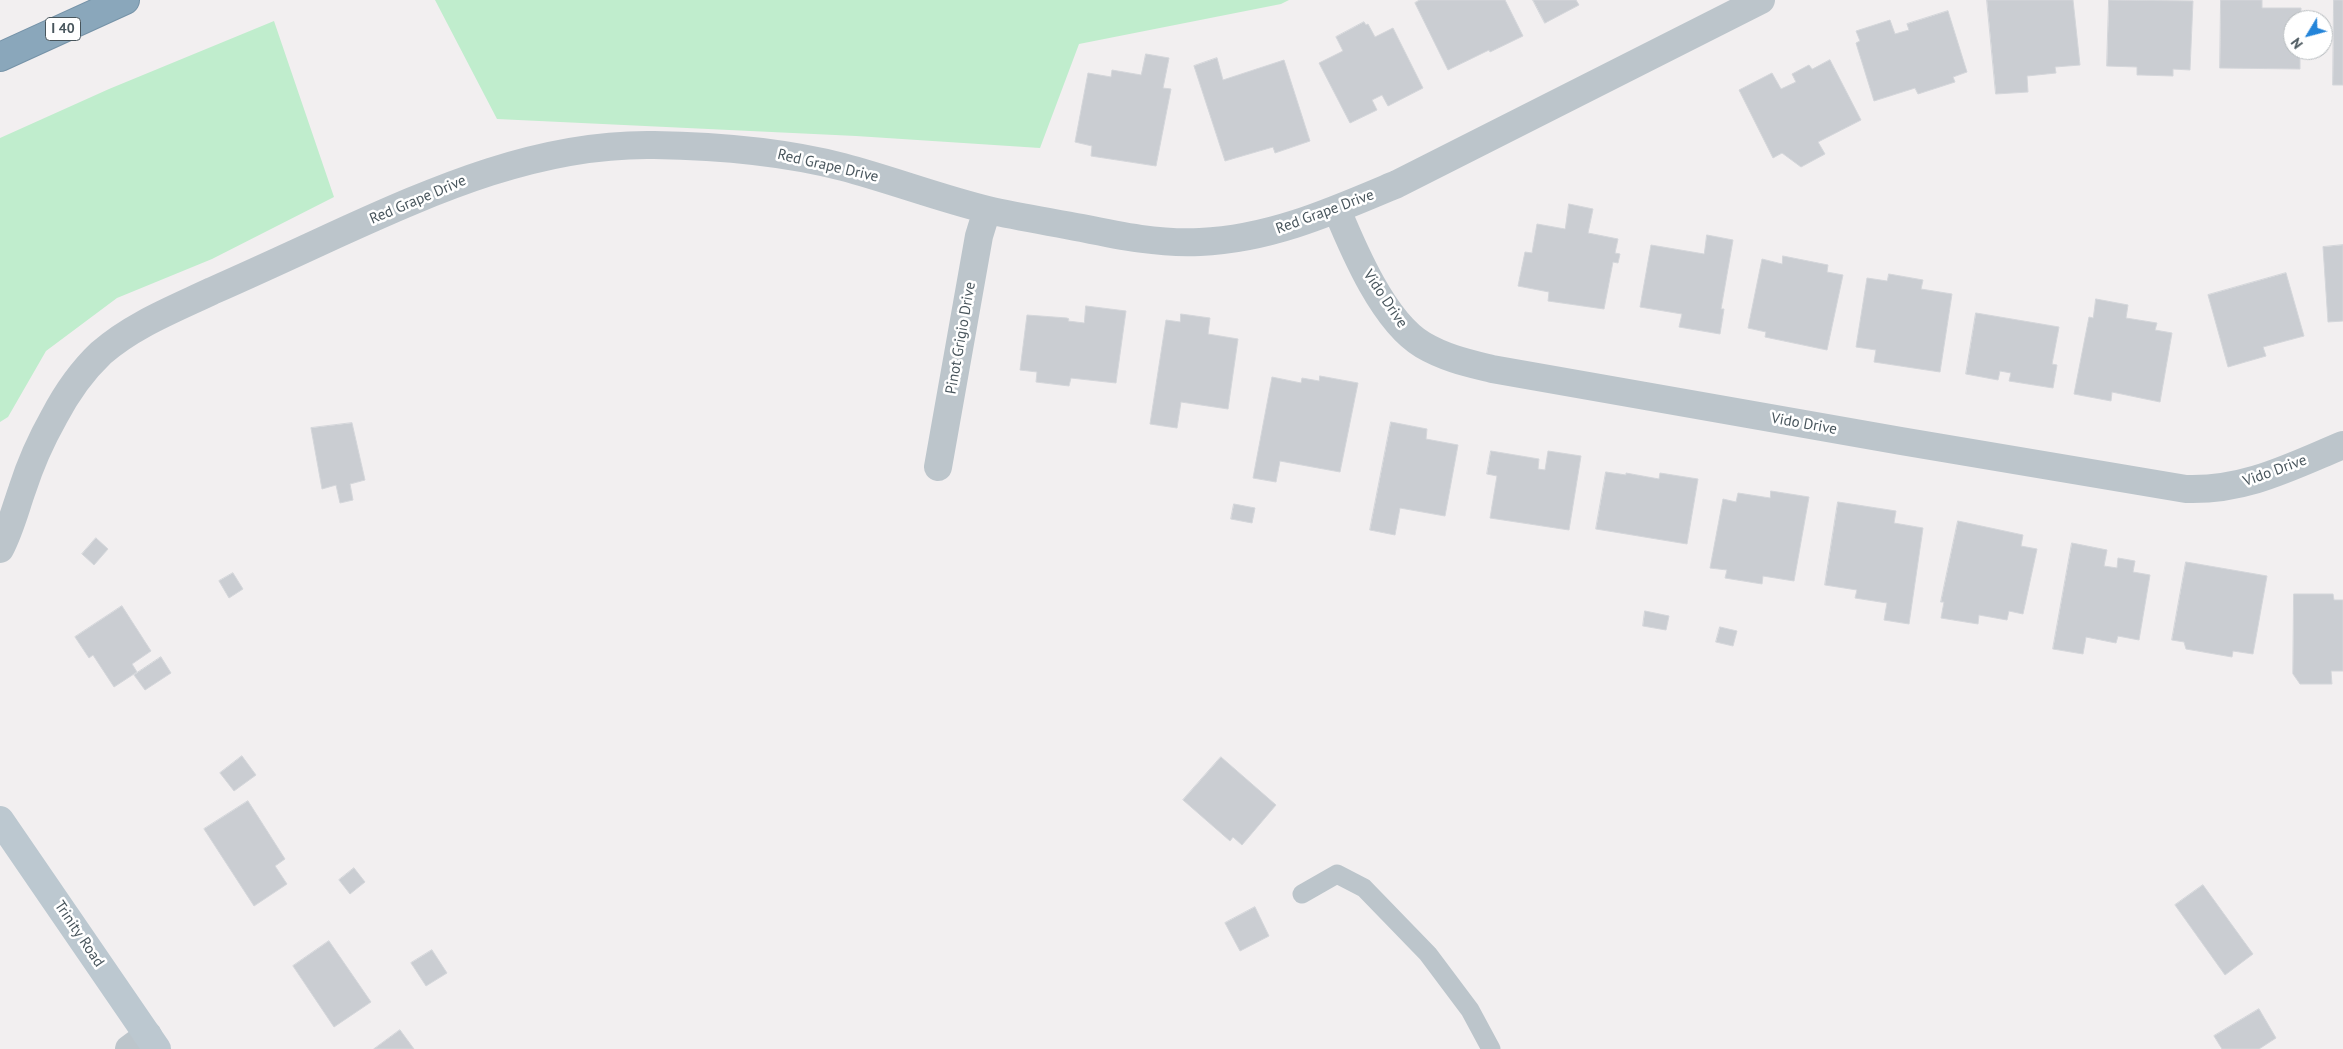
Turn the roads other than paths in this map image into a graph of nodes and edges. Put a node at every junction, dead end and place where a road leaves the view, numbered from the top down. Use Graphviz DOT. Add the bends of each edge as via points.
graph roads {
  1 [pos="125,0"];
  2 [pos="1761,0"];
  3 [pos="0,57"];
  4 [pos="987,210"];
  5 [pos="1337,210"];
  6 [pos="2343,445"];
  7 [pos="938,468"];
  8 [pos="0,549"];
  9 [pos="0,820"];
  10 [pos="1302,894"];
  11 [pos="144,1044"];
  12 [pos="1491,1049"];
  1 -- 3 [label="highway, I 40"];
  2 -- 5 [label="street, Red Grape Drive" via="1397,184"];
  4 -- 5 [label="street, Red Grape Drive" via="1115,235 1200,242 1281,230"];
  4 -- 7 [label="street, Pinot Grigio Drive" via="979,236"];
  4 -- 8 [label="street, Red Grape Drive" via="842,167 788,155 738,149 649,145 588,149 494,169 349,229 186,303 136,328 101,354 74,384 55,414"];
  5 -- 6 [label="street, Vido Drive" via="1374,289 1399,325 1421,344 1449,358 1483,367 2186,489 2212,490 2249,483"];
  9 -- 11 [label="main road, Trinity Road"];
  10 -- 12 [label="lane" via="1337,874 1364,888 1428,954 1470,1010"];
}
